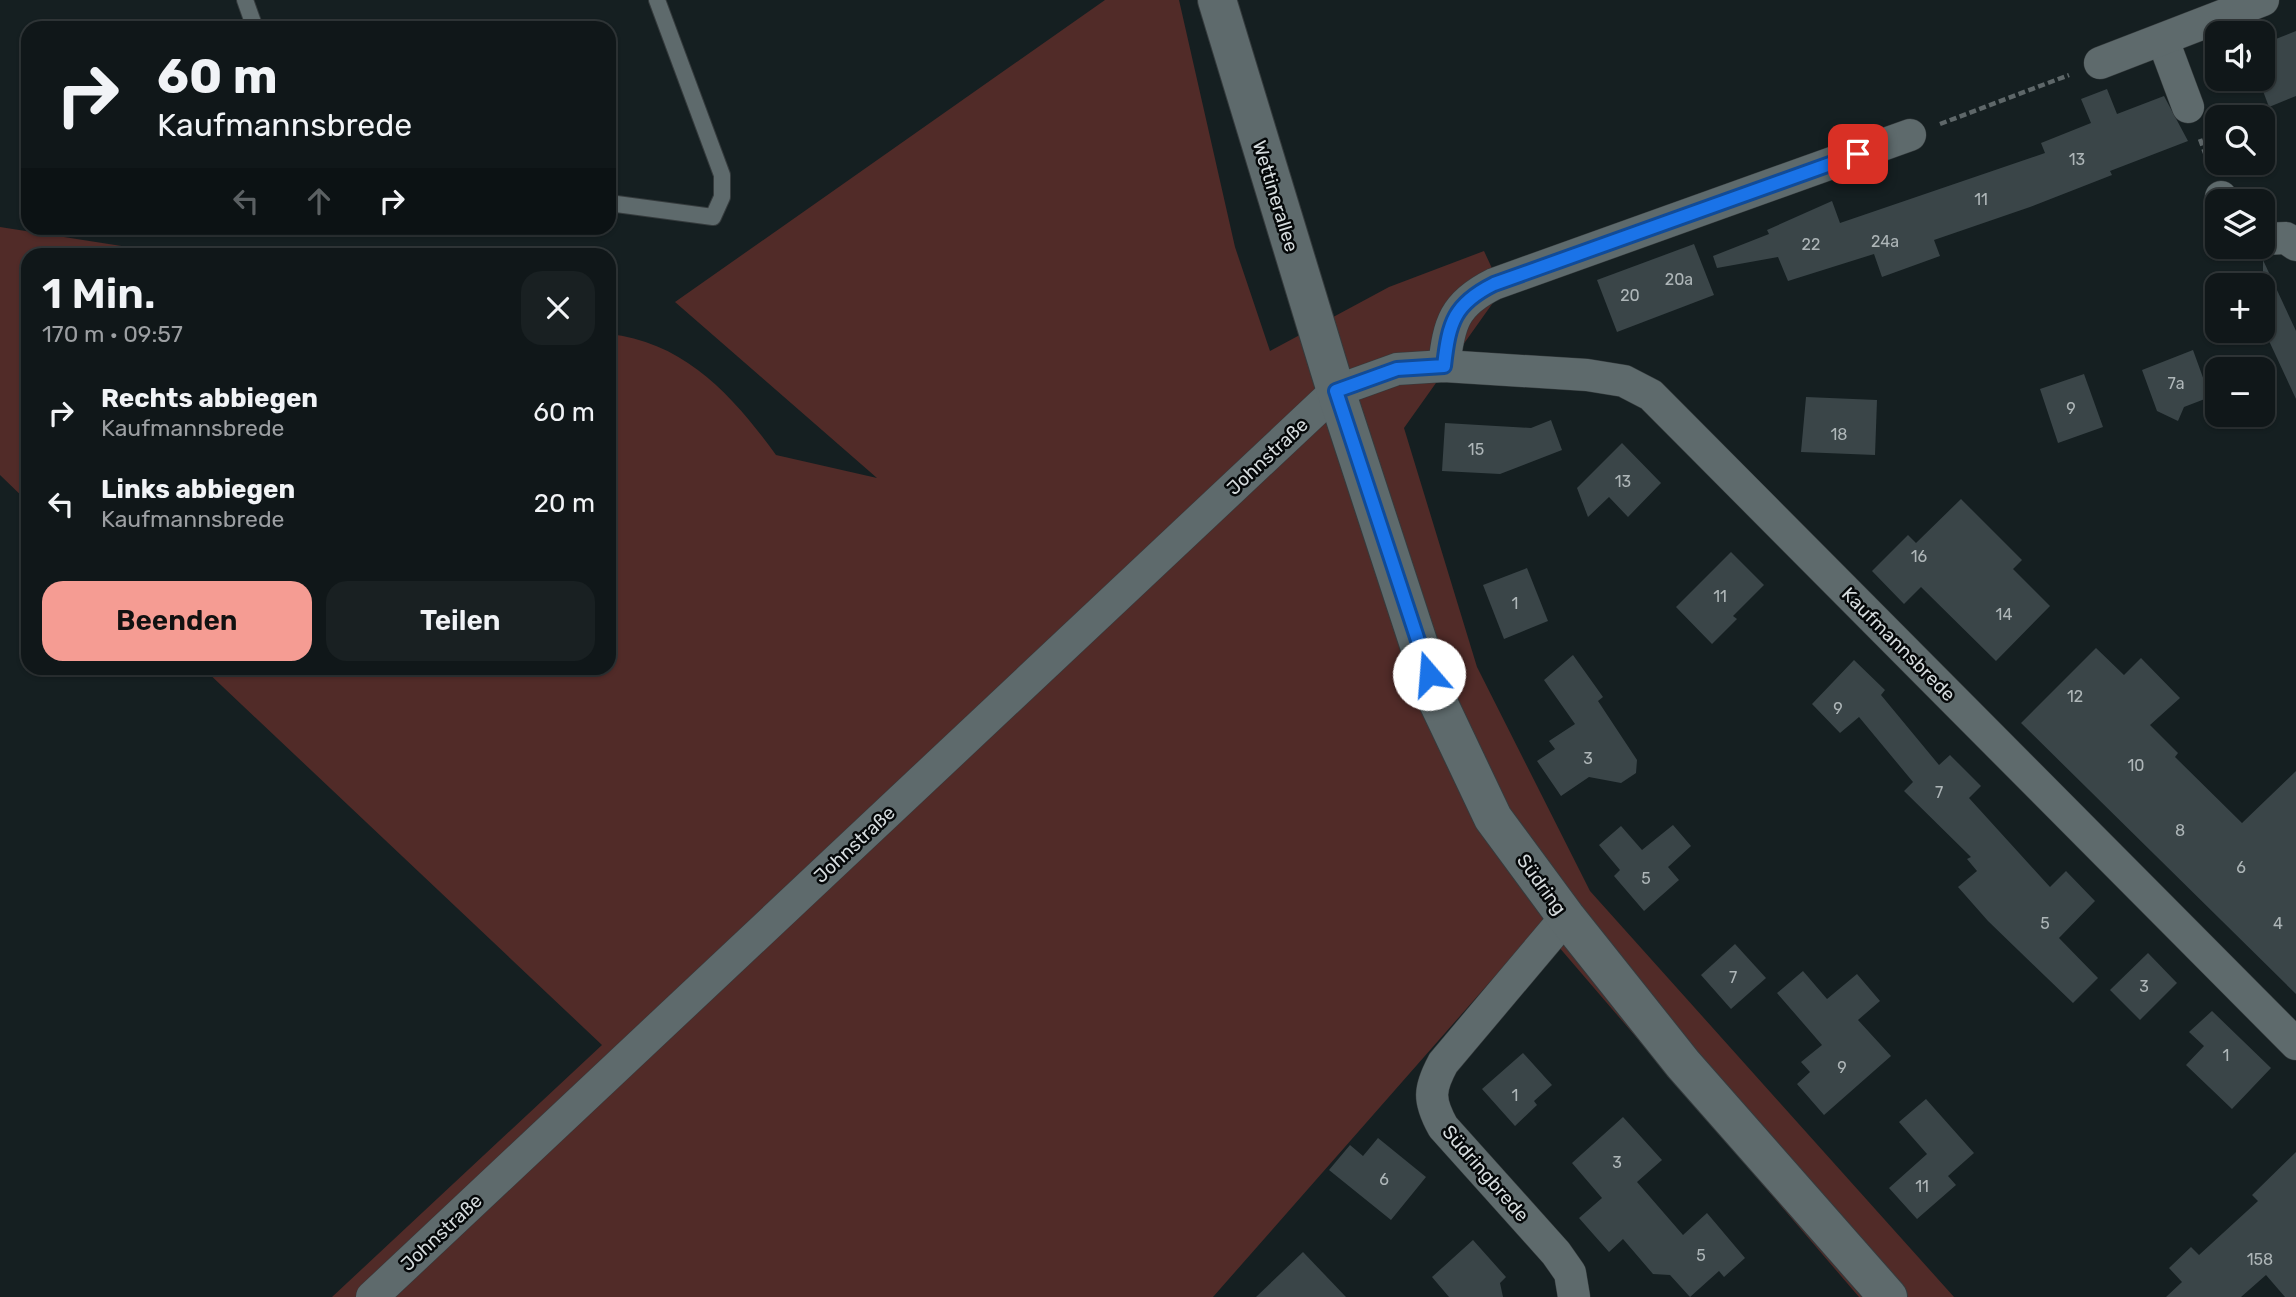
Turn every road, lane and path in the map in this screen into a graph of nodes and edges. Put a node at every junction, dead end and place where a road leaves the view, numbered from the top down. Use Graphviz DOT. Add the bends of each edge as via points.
graph roads {
  1 [pos="245,0"];
  2 [pos="657,0"];
  3 [pos="1217,0"];
  4 [pos="2263,0"];
  5 [pos="252,21"];
  6 [pos="2163,40"];
  7 [pos="2100,63"];
  8 [pos="2188,107"];
  9 [pos="1910,135"];
  10 [pos="2218,189"];
  11 [pos="616,204"];
  12 [pos="2275,238"];
  13 [pos="2296,245"];
  14 [pos="1444,366"];
  15 [pos="1336,391"];
  16 [pos="1566,917"];
  17 [pos="2296,1044"];
  18 [pos="372,1297"];
  19 [pos="1574,1297"];
  20 [pos="1888,1297"];
  1 -- 5 [label="lane"];
  2 -- 11 [label="lane" via="722,175 722,197 713,217"];
  3 -- 15 [label="street, Wettinerallee"];
  4 -- 6 [label="street"];
  6 -- 7 [label="street"];
  6 -- 8 [label="street"];
  7 -- 9 [label="path"];
  8 -- 10 [label="path"];
  9 -- 14 [label="street" via="1494,284 1474,294 1455,313"];
  12 -- 13 [label="street" via="2286,238"];
  14 -- 15 [label="street, Kaufmannsbrede" via="1397,369"];
  14 -- 17 [label="street, Kaufmannsbrede" via="1587,375 1624,381 1651,395"];
  15 -- 16 [label="street, Südring" via="1437,700 1493,818"];
  15 -- 18 [label="street, Johnstraße"];
  16 -- 19 [label="street, Südringbrede" via="1443,1063 1432,1084 1433,1109 1443,1126 1556,1253 1570,1273"];
  16 -- 20 [label="street, Südring" via="1683,1064"];
}
